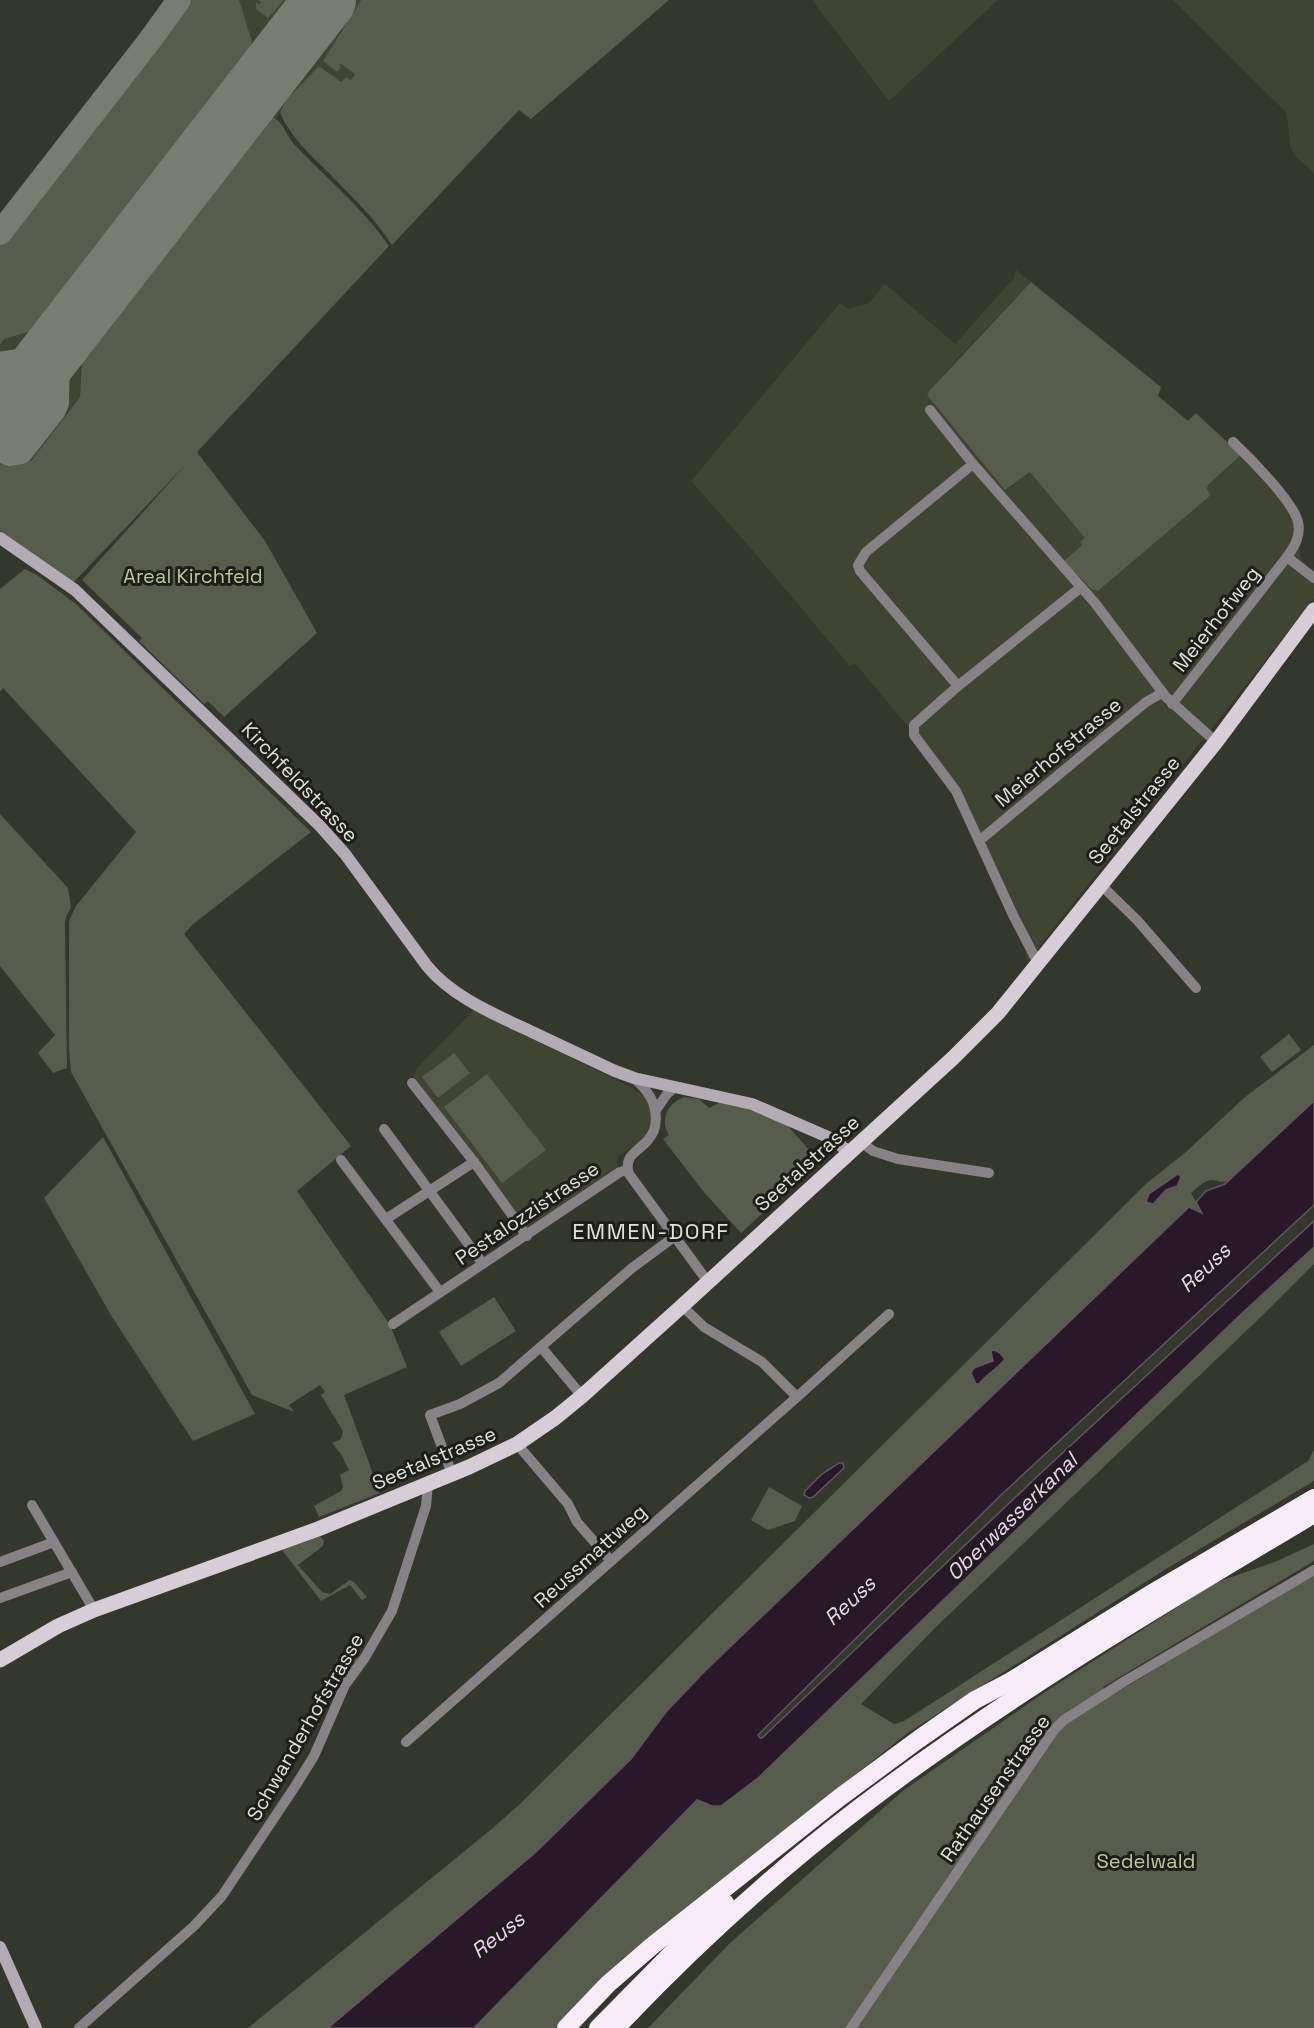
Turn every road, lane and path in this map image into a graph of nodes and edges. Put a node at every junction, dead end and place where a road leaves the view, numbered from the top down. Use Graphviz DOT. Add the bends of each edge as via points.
graph roads {
  1 [pos="930,410"];
  2 [pos="1233,442"];
  3 [pos="974,464"];
  4 [pos="0,538"];
  5 [pos="1287,556"];
  6 [pos="1314,578"];
  7 [pos="1080,588"];
  8 [pos="1314,610"];
  9 [pos="958,686"];
  10 [pos="1162,693"];
  11 [pos="1172,704"];
  12 [pos="1216,742"];
  13 [pos="979,841"];
  14 [pos="1101,885"];
  15 [pos="1038,963"];
  16 [pos="1196,988"];
  17 [pos="634,1078"];
  18 [pos="412,1083"];
  19 [pos="675,1087"];
  20 [pos="656,1110"];
  21 [pos="384,1129"];
  22 [pos="861,1142"];
  23 [pos="849,1153"];
  24 [pos="341,1160"];
  25 [pos="474,1162"];
  26 [pos="627,1170"];
  27 [pos="989,1173"];
  28 [pos="430,1190"];
  29 [pos="386,1220"];
  30 [pos="527,1236"];
  31 [pos="674,1237"];
  32 [pos="483,1264"];
  33 [pos="708,1282"];
  34 [pos="440,1292"];
  35 [pos="682,1306"];
  36 [pos="889,1314"];
  37 [pos="393,1324"];
  38 [pos="541,1347"];
  39 [pos="582,1396"];
  40 [pos="797,1397"];
  41 [pos="517,1444"];
  42 [pos="452,1474"];
  43 [pos="428,1485"];
  44 [pos="1314,1498"];
  45 [pos="32,1505"];
  46 [pos="1314,1514"];
  47 [pos="54,1542"];
  48 [pos="610,1561"];
  49 [pos="0,1562"];
  50 [pos="1314,1570"];
  51 [pos="72,1572"];
  52 [pos="0,1598"];
  53 [pos="94,1610"];
  54 [pos="58,1626"];
  55 [pos="0,1648"];
  56 [pos="0,1660"];
  57 [pos="1011,1682"];
  58 [pos="406,1742"];
  59 [pos="0,1947"];
  60 [pos="0,1961"];
  61 [pos="29,2028"];
  62 [pos="36,2028"];
  63 [pos="80,2028"];
  64 [pos="566,2028"];
  65 [pos="598,2028"];
  66 [pos="616,2028"];
  67 [pos="851,2028"];
  1 -- 3 [label="street"];
  2 -- 5 [label="street" via="1295,514 1298,540"];
  3 -- 7 [label="street"];
  3 -- 9 [label="street" via="866,552 858,565"];
  4 -- 17 [label="street, Kirchfeldstrasse" via="75,590 320,826 432,973 503,1018"];
  5 -- 6 [label="street"];
  5 -- 11 [label="street, Meierhofweg"];
  7 -- 9 [label="street"];
  7 -- 10 [label="street"];
  8 -- 12 [label="main road, Seetalstrasse"];
  9 -- 13 [label="street" via="914,725 914,735 956,791"];
  10 -- 11 [label="street"];
  10 -- 13 [label="street, Meierhofstrasse" via="1146,702"];
  11 -- 12 [label="street"];
  12 -- 14 [label="main road, Seetalstrasse"];
  13 -- 15 [label="street"];
  14 -- 15 [label="main road, Seetalstrasse"];
  14 -- 16 [label="street"];
  15 -- 22 [label="main road, Seetalstrasse" via="977,1035"];
  17 -- 19 [label="street, Kirchfeldstrasse"];
  17 -- 20 [label="street" via="647,1091"];
  18 -- 25 [label="street"];
  19 -- 20 [label="street"];
  19 -- 23 [label="street, Kirchfeldstrasse" via="759,1107 835,1140"];
  20 -- 26 [label="street" via="654,1132 630,1156"];
  21 -- 28 [label="street"];
  22 -- 23 [label="main road, Seetalstrasse"];
  22 -- 27 [label="street" via="873,1151 898,1159"];
  23 -- 33 [label="main road, Seetalstrasse"];
  24 -- 29 [label="street"];
  25 -- 28 [label="street"];
  25 -- 30 [label="street"];
  26 -- 30 [label="street, Pestalozzistrasse"];
  26 -- 31 [label="street, Pestalozzistrasse"];
  28 -- 29 [label="street"];
  28 -- 32 [label="street"];
  29 -- 34 [label="street"];
  30 -- 32 [label="street, Pestalozzistrasse"];
  31 -- 33 [label="street, Pestalozzistrasse"];
  31 -- 38 [label="street"];
  32 -- 34 [label="street, Pestalozzistrasse"];
  33 -- 35 [label="main road, Seetalstrasse"];
  34 -- 37 [label="street, Pestalozzistrasse"];
  35 -- 39 [label="main road, Seetalstrasse"];
  35 -- 40 [label="street" via="704,1327 762,1362"];
  36 -- 40 [label="street, Reussmattweg"];
  38 -- 39 [label="street"];
  38 -- 42 [label="street" via="499,1383 430,1415"];
  39 -- 41 [label="main road, Seetalstrasse"];
  40 -- 48 [label="street, Reussmattweg"];
  41 -- 42 [label="main road, Seetalstrasse"];
  41 -- 48 [label="street"];
  42 -- 43 [label="main road, Seetalstrasse"];
  43 -- 53 [label="main road, Seetalstrasse"];
  43 -- 63 [label="street, Schwanderhofstrasse" via="426,1506 392,1611 345,1685 314,1756 296,1785 222,1896"];
  44 -- 57 [label="highway" via="1144,1597"];
  45 -- 47 [label="street"];
  46 -- 66 [label="highway" via="1051,1674 922,1762 769,1881"];
  47 -- 49 [label="street"];
  47 -- 51 [label="street"];
  48 -- 58 [label="street, Reussmattweg"];
  50 -- 67 [label="street, Rathausenstrasse" via="1064,1720"];
  51 -- 52 [label="street"];
  51 -- 53 [label="street"];
  53 -- 54 [label="main road, Seetalstrasse"];
  54 -- 55 [label="main road, Seetalstrasse" via="38,1630"];
  54 -- 56 [label="main road, Seetalstrasse"];
  57 -- 64 [label="highway" via="975,1700 839,1798 652,1946"];
  57 -- 65 [label="highway" via="882,1774 771,1862"];
  59 -- 62 [label="street"];
  60 -- 61 [label="street"];
}
